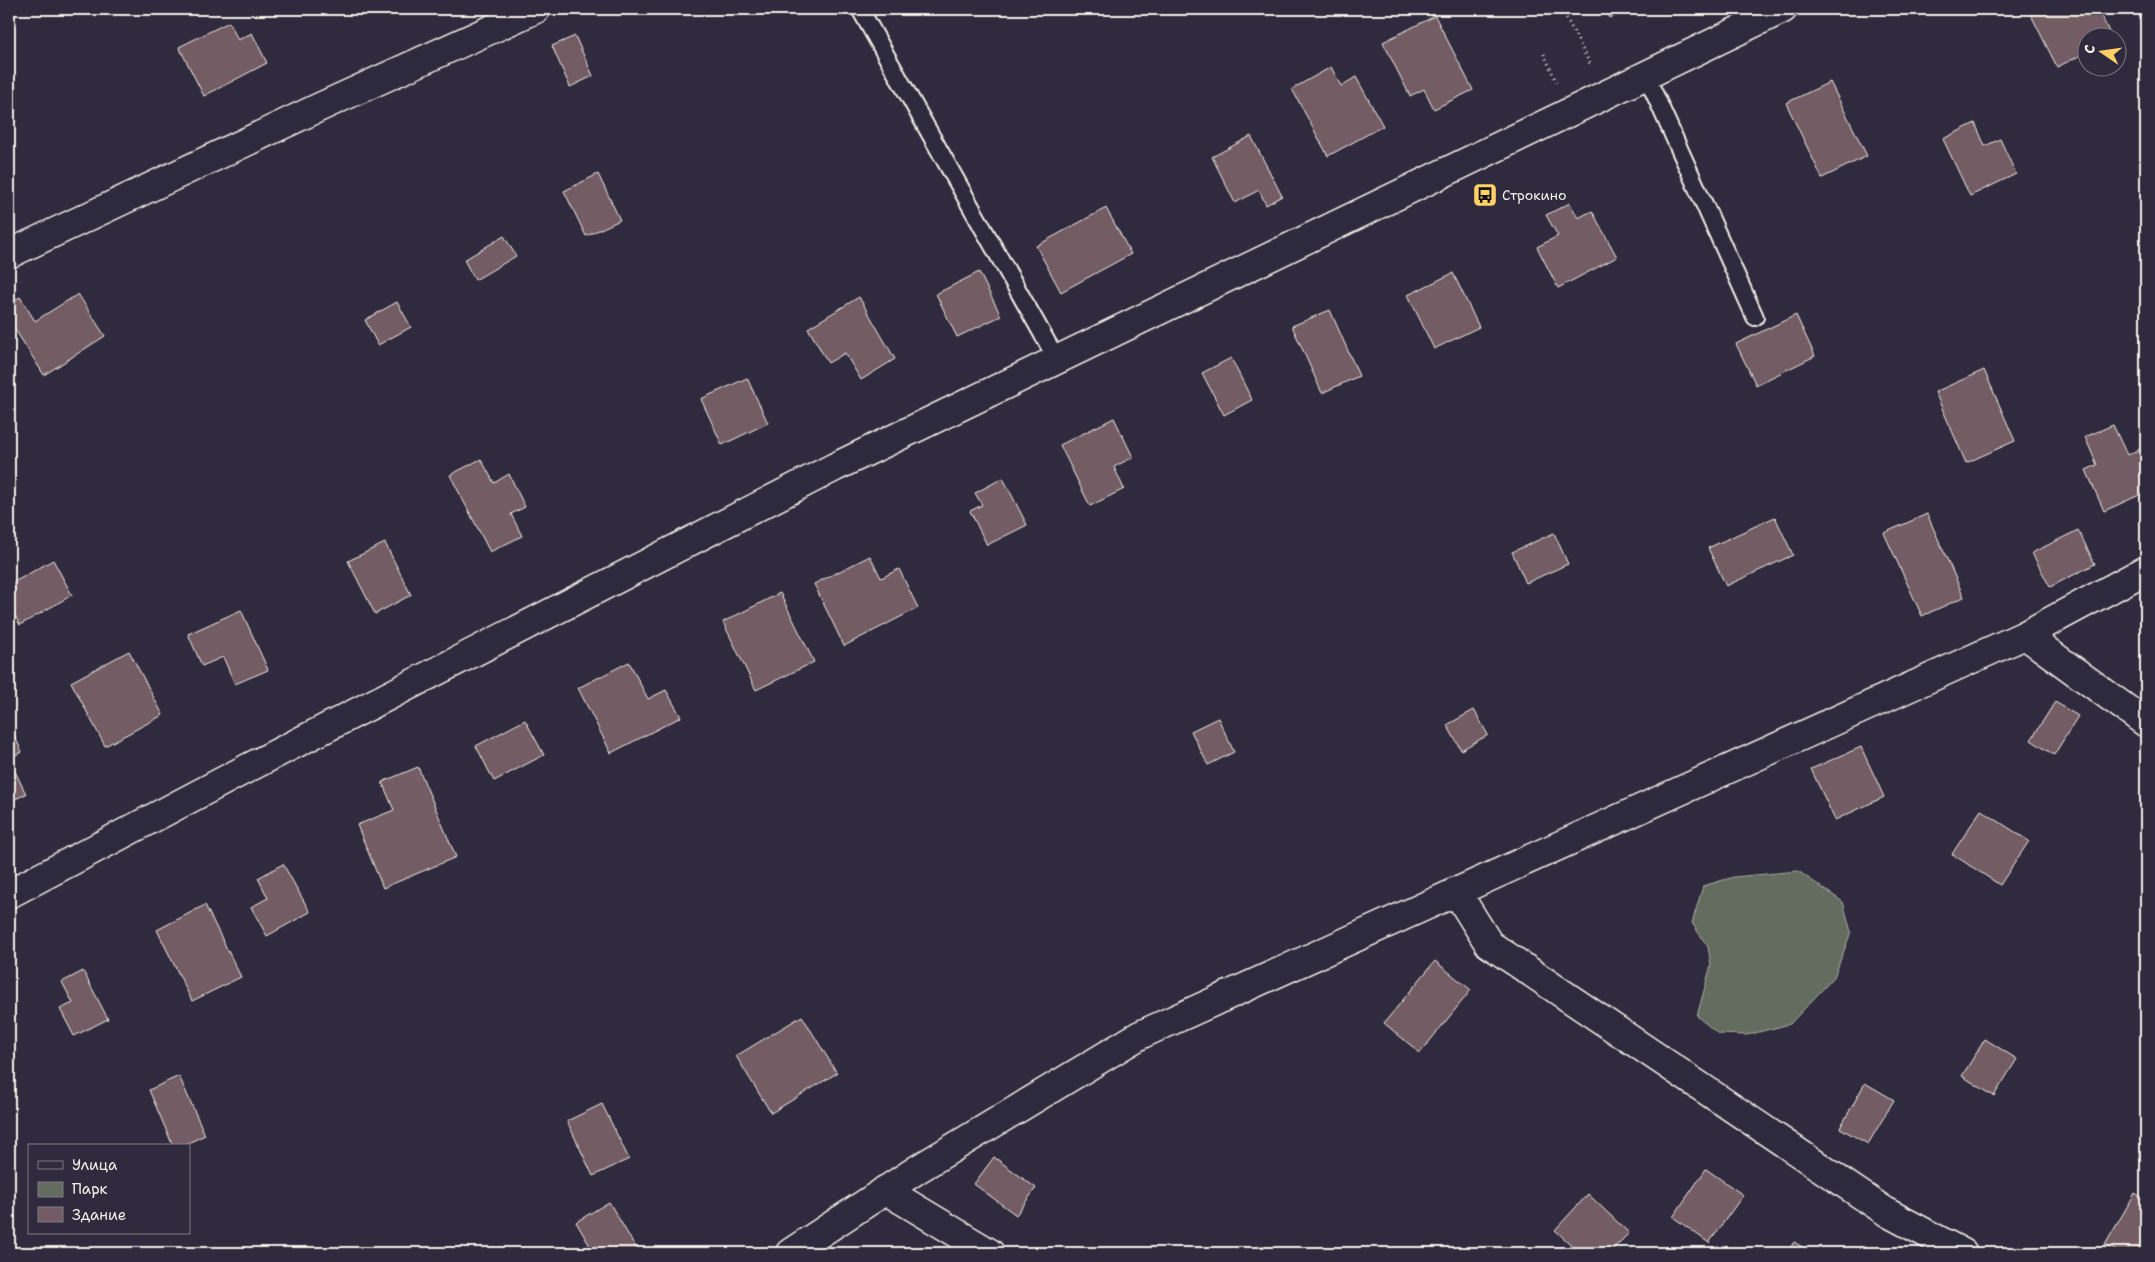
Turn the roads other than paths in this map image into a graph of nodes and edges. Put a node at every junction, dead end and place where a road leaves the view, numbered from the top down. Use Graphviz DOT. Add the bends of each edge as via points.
graph roads {
  1 [pos="536,9"];
  2 [pos="860,9"];
  3 [pos="1783,9"];
  4 [pos="1646,75"];
  5 [pos="9,254"];
  6 [pos="1755,317"];
  7 [pos="1057,360"];
  8 [pos="2146,570"];
  9 [pos="2025,635"];
  10 [pos="2146,722"];
  11 [pos="1456,891"];
  12 [pos="9,894"];
  13 [pos="885,1190"];
  14 [pos="790,1253"];
  15 [pos="990,1253"];
  16 [pos="1963,1253"];
  1 -- 5 [label="street"];
  2 -- 7 [label="lane"];
  3 -- 4 [label="street"];
  4 -- 6 [label="lane"];
  4 -- 7 [label="street"];
  7 -- 12 [label="street" via="836,467"];
  8 -- 9 [label="street"];
  9 -- 10 [label="street"];
  9 -- 11 [label="street"];
  11 -- 13 [label="street" via="1140,1035"];
  11 -- 16 [label="street" via="1489,944 1888,1213"];
  13 -- 14 [label="street"];
  13 -- 15 [label="street"];
}
